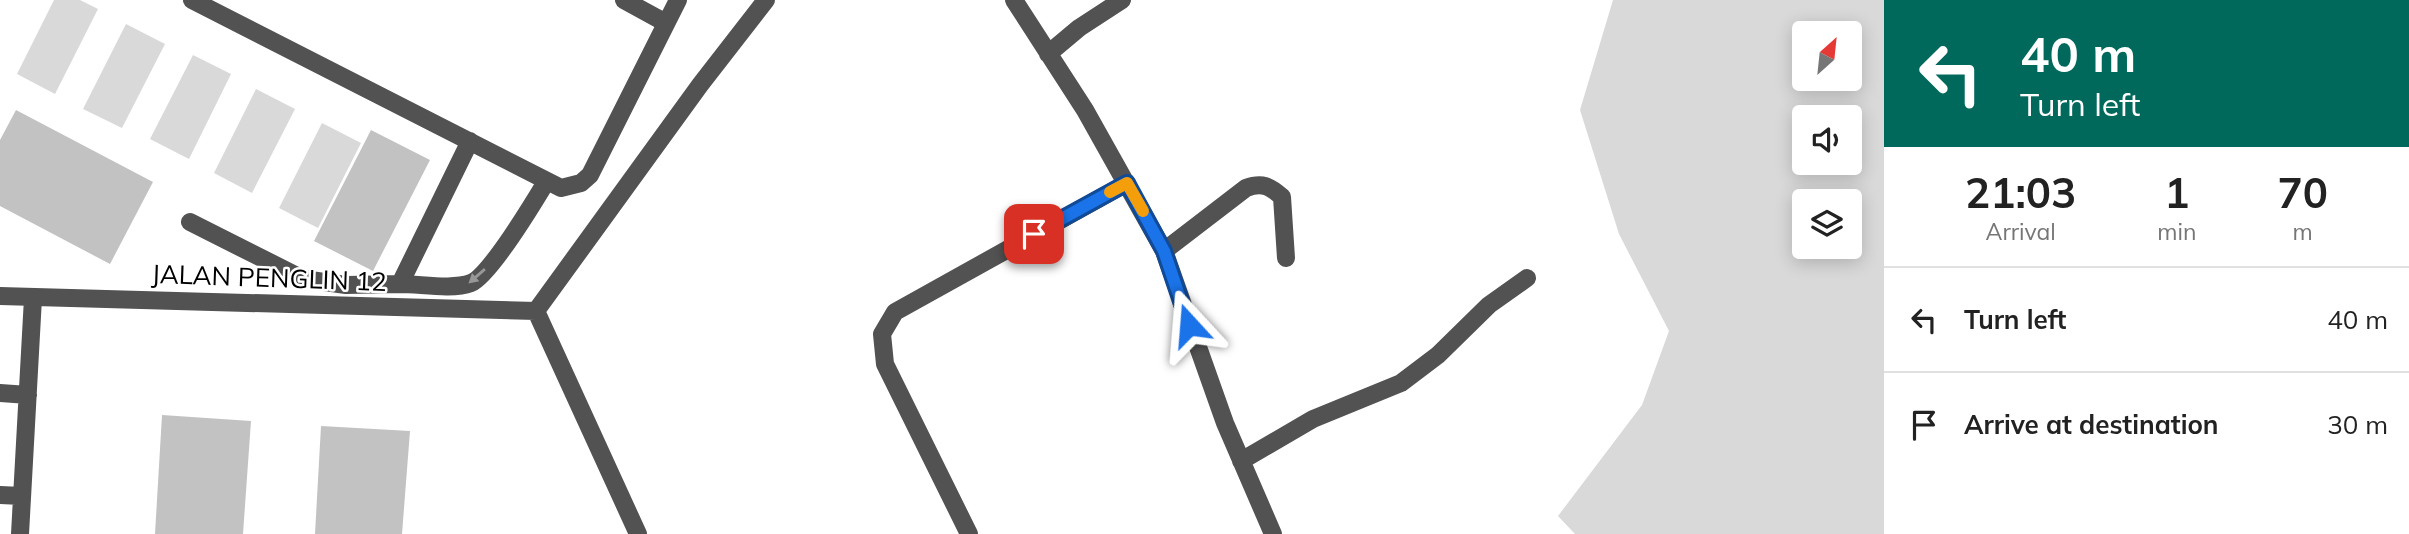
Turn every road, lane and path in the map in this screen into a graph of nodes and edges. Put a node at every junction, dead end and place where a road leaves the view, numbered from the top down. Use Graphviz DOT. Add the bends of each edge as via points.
graph roads {
  1 [pos="624,0"];
  2 [pos="678,0"];
  3 [pos="766,0"];
  4 [pos="1014,0"];
  5 [pos="1122,0"];
  6 [pos="196,1"];
  7 [pos="666,23"];
  8 [pos="1048,54"];
  9 [pos="470,141"];
  10 [pos="546,183"];
  11 [pos="1127,183"];
  12 [pos="190,222"];
  13 [pos="1164,251"];
  14 [pos="1286,258"];
  15 [pos="1527,278"];
  16 [pos="400,284"];
  17 [pos="0,296"];
  18 [pos="33,298"];
  19 [pos="536,311"];
  20 [pos="0,393"];
  21 [pos="28,395"];
  22 [pos="1241,461"];
  23 [pos="0,495"];
  24 [pos="22,496"];
  25 [pos="20,534"];
  26 [pos="638,534"];
  27 [pos="969,534"];
  28 [pos="1273,534"];
  1 -- 7 [label="street"];
  2 -- 7 [label="street"];
  3 -- 19 [label="street"];
  4 -- 8 [label="street"];
  5 -- 8 [label="street"];
  6 -- 9 [label="street"];
  7 -- 10 [label="street" via="590,175 561,188"];
  8 -- 11 [label="street"];
  9 -- 10 [label="street"];
  9 -- 16 [label="street"];
  10 -- 16 [label="street, one-way" via="475,281"];
  11 -- 13 [label="street"];
  11 -- 27 [label="street" via="895,312 882,334 885,364"];
  12 -- 16 [label="street" via="303,279 346,285"];
  13 -- 14 [label="street" via="1258,183 1282,197"];
  13 -- 22 [label="street"];
  15 -- 22 [label="street" via="1489,305 1438,355 1401,383 1313,419"];
  17 -- 18 [label="street, JALAN PENGLIN 12"];
  18 -- 19 [label="street, JALAN PENGLIN 12"];
  18 -- 21 [label="street"];
  19 -- 26 [label="street"];
  20 -- 21 [label="street"];
  21 -- 24 [label="street"];
  22 -- 28 [label="street"];
  23 -- 24 [label="street"];
  24 -- 25 [label="street"];
}
